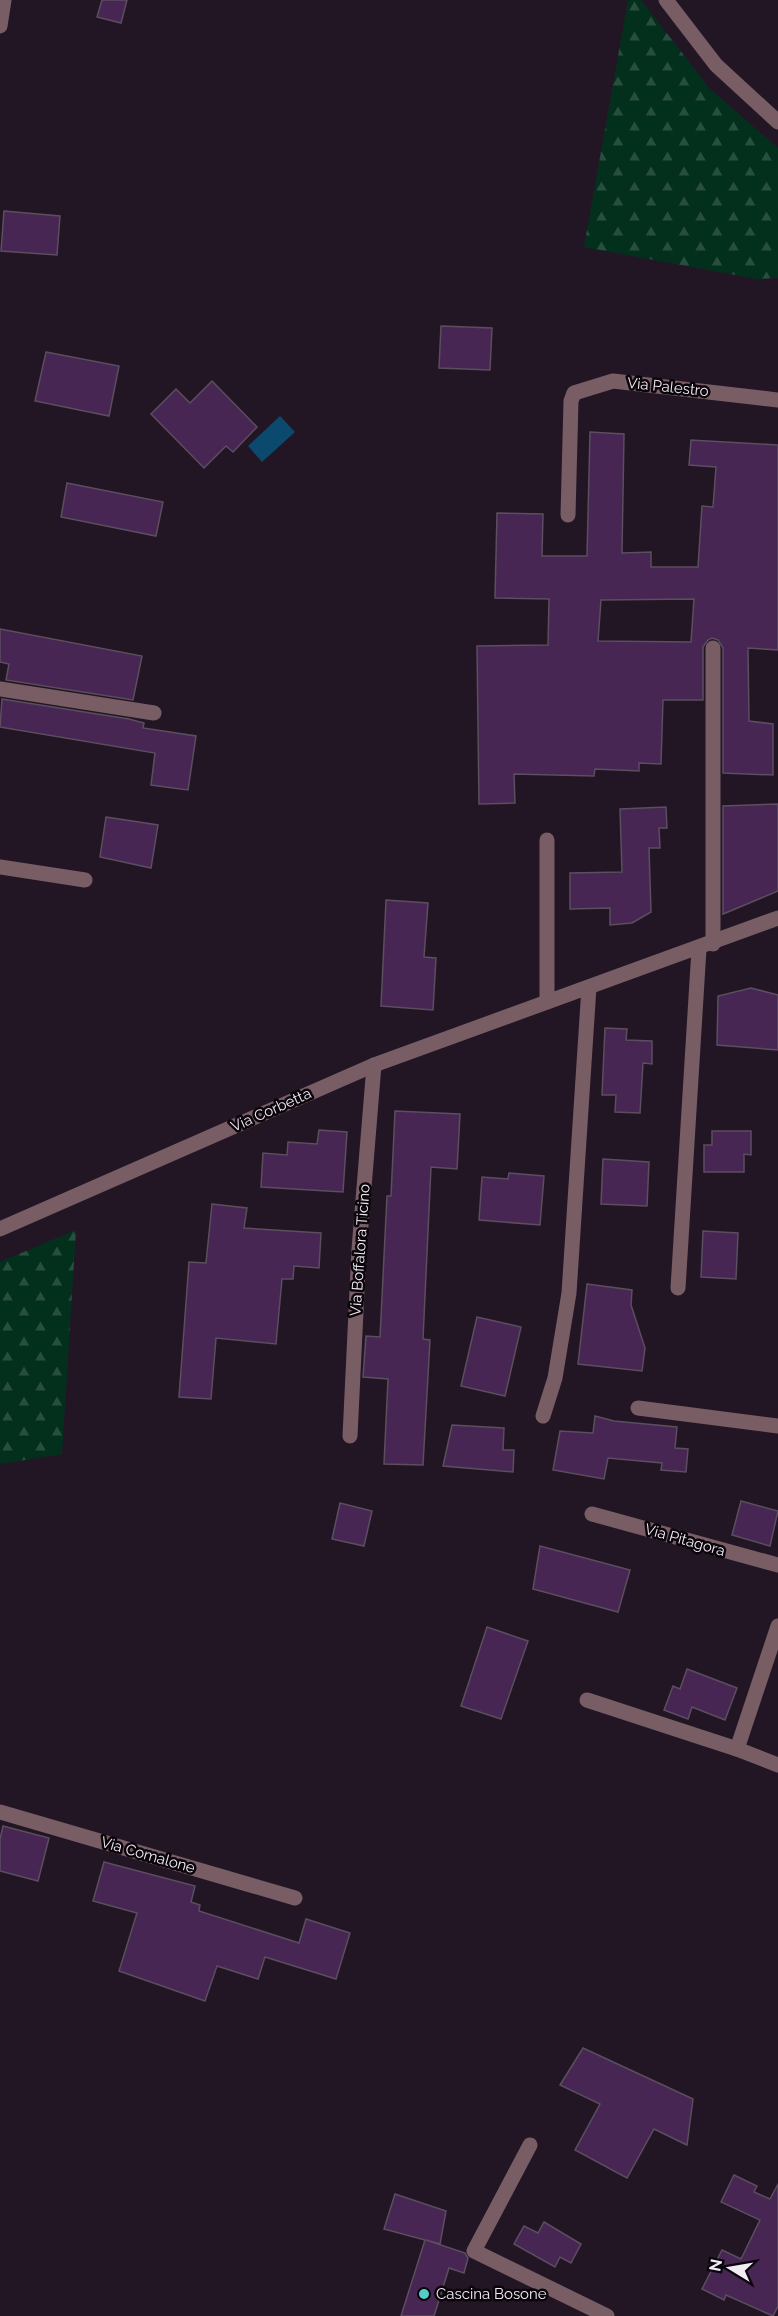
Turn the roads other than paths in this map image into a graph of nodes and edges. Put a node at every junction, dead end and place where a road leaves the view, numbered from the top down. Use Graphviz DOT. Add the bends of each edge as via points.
graph roads {
  1 [pos="4,0"];
  2 [pos="666,0"];
  3 [pos="0,26"];
  4 [pos="778,122"];
  5 [pos="778,400"];
  6 [pos="568,515"];
  7 [pos="713,648"];
  8 [pos="0,689"];
  9 [pos="154,713"];
  10 [pos="547,840"];
  11 [pos="0,867"];
  12 [pos="85,880"];
  13 [pos="778,918"];
  14 [pos="706,946"];
  15 [pos="590,987"];
  16 [pos="547,1002"];
  17 [pos="374,1065"];
  18 [pos="0,1229"];
  19 [pos="678,1288"];
  20 [pos="638,1408"];
  21 [pos="543,1416"];
  22 [pos="778,1426"];
  23 [pos="350,1436"];
  24 [pos="592,1514"];
  25 [pos="778,1565"];
  26 [pos="778,1626"];
  27 [pos="587,1700"];
  28 [pos="737,1749"];
  29 [pos="778,1765"];
  30 [pos="0,1812"];
  31 [pos="295,1898"];
  32 [pos="530,2145"];
  33 [pos="607,2316"];
  1 -- 3 [label="street"];
  2 -- 4 [label="street" via="716,65"];
  5 -- 6 [label="street, Via Palestro" via="613,381 574,393"];
  7 -- 14 [label="street"];
  8 -- 9 [label="street"];
  10 -- 16 [label="street"];
  11 -- 12 [label="street"];
  13 -- 14 [label="street, Via Corbetta"];
  14 -- 15 [label="street, Via Corbetta"];
  14 -- 19 [label="street"];
  15 -- 16 [label="street, Via Corbetta"];
  15 -- 21 [label="street" via="569,1293 555,1378"];
  16 -- 17 [label="street, Via Corbetta"];
  17 -- 18 [label="street, Via Corbetta"];
  17 -- 23 [label="street, Via Boffalora Ticino" via="359,1249"];
  20 -- 22 [label="street"];
  24 -- 25 [label="street, Via Pitagora"];
  26 -- 28 [label="street"];
  27 -- 28 [label="street"];
  28 -- 29 [label="street"];
  30 -- 31 [label="street, Via Comalone"];
  32 -- 33 [label="street" via="474,2251"];
}
